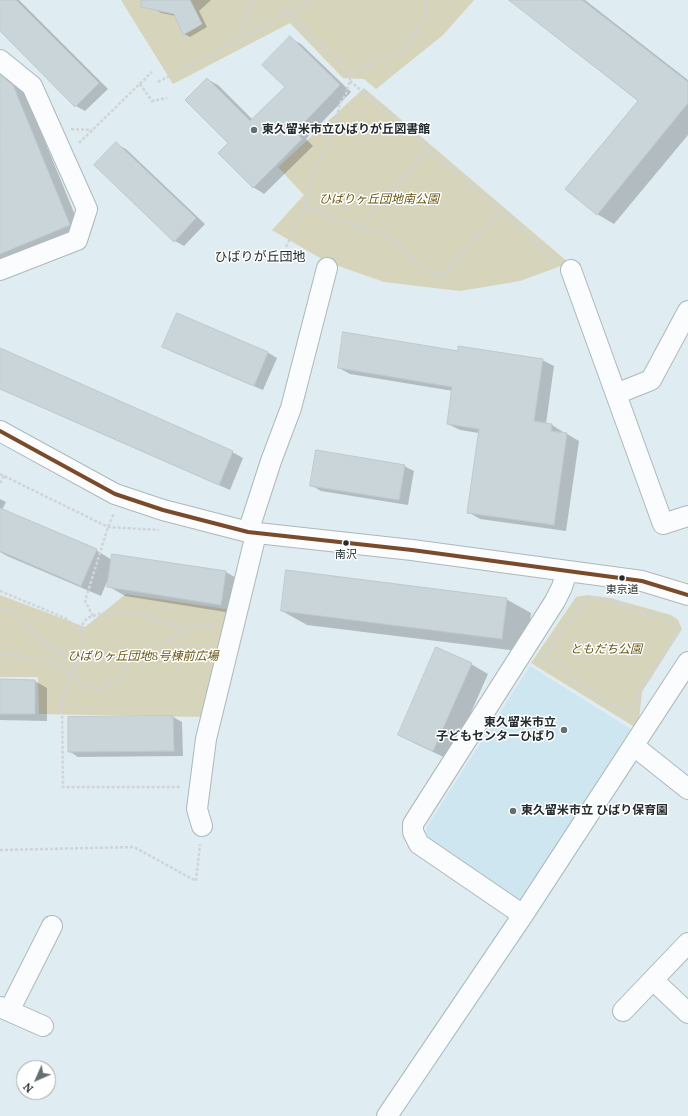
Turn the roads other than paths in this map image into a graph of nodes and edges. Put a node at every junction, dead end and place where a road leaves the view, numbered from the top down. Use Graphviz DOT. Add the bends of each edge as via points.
graph roads {
  1 [pos="0,60"];
  2 [pos="327,268"];
  3 [pos="565,269"];
  4 [pos="0,270"];
  5 [pos="688,311"];
  6 [pos="616,394"];
  7 [pos="0,431"];
  8 [pos="688,516"];
  9 [pos="252,533"];
  10 [pos="567,571"];
  11 [pos="688,595"];
  12 [pos="687,667"];
  13 [pos="634,746"];
  14 [pos="688,789"];
  15 [pos="202,826"];
  16 [pos="523,915"];
  17 [pos="52,926"];
  18 [pos="688,943"];
  19 [pos="653,980"];
  20 [pos="5,1009"];
  21 [pos="623,1011"];
  22 [pos="688,1013"];
  23 [pos="43,1026"];
  24 [pos="387,1116"];
  1 -- 4 [label="street" via="32,86 87,209 77,240"];
  2 -- 9 [label="street" via="291,408 271,461"];
  3 -- 6 [label="street"];
  5 -- 6 [label="street" via="651,380"];
  6 -- 8 [label="street" via="663,524"];
  7 -- 9 [label="street" via="116,494 163,510"];
  9 -- 10 [label="street" via="412,550"];
  9 -- 15 [label="street" via="234,624 206,739 197,809"];
  10 -- 11 [label="street" via="642,581"];
  10 -- 16 [label="street" via="555,601 532,639 413,824 413,832 419,844"];
  12 -- 13 [label="street"];
  13 -- 14 [label="street"];
  13 -- 16 [label="street"];
  16 -- 24 [label="street"];
  17 -- 20 [label="street"];
  18 -- 19 [label="street"];
  19 -- 21 [label="street"];
  19 -- 22 [label="street"];
  20 -- 23 [label="street"];
}
